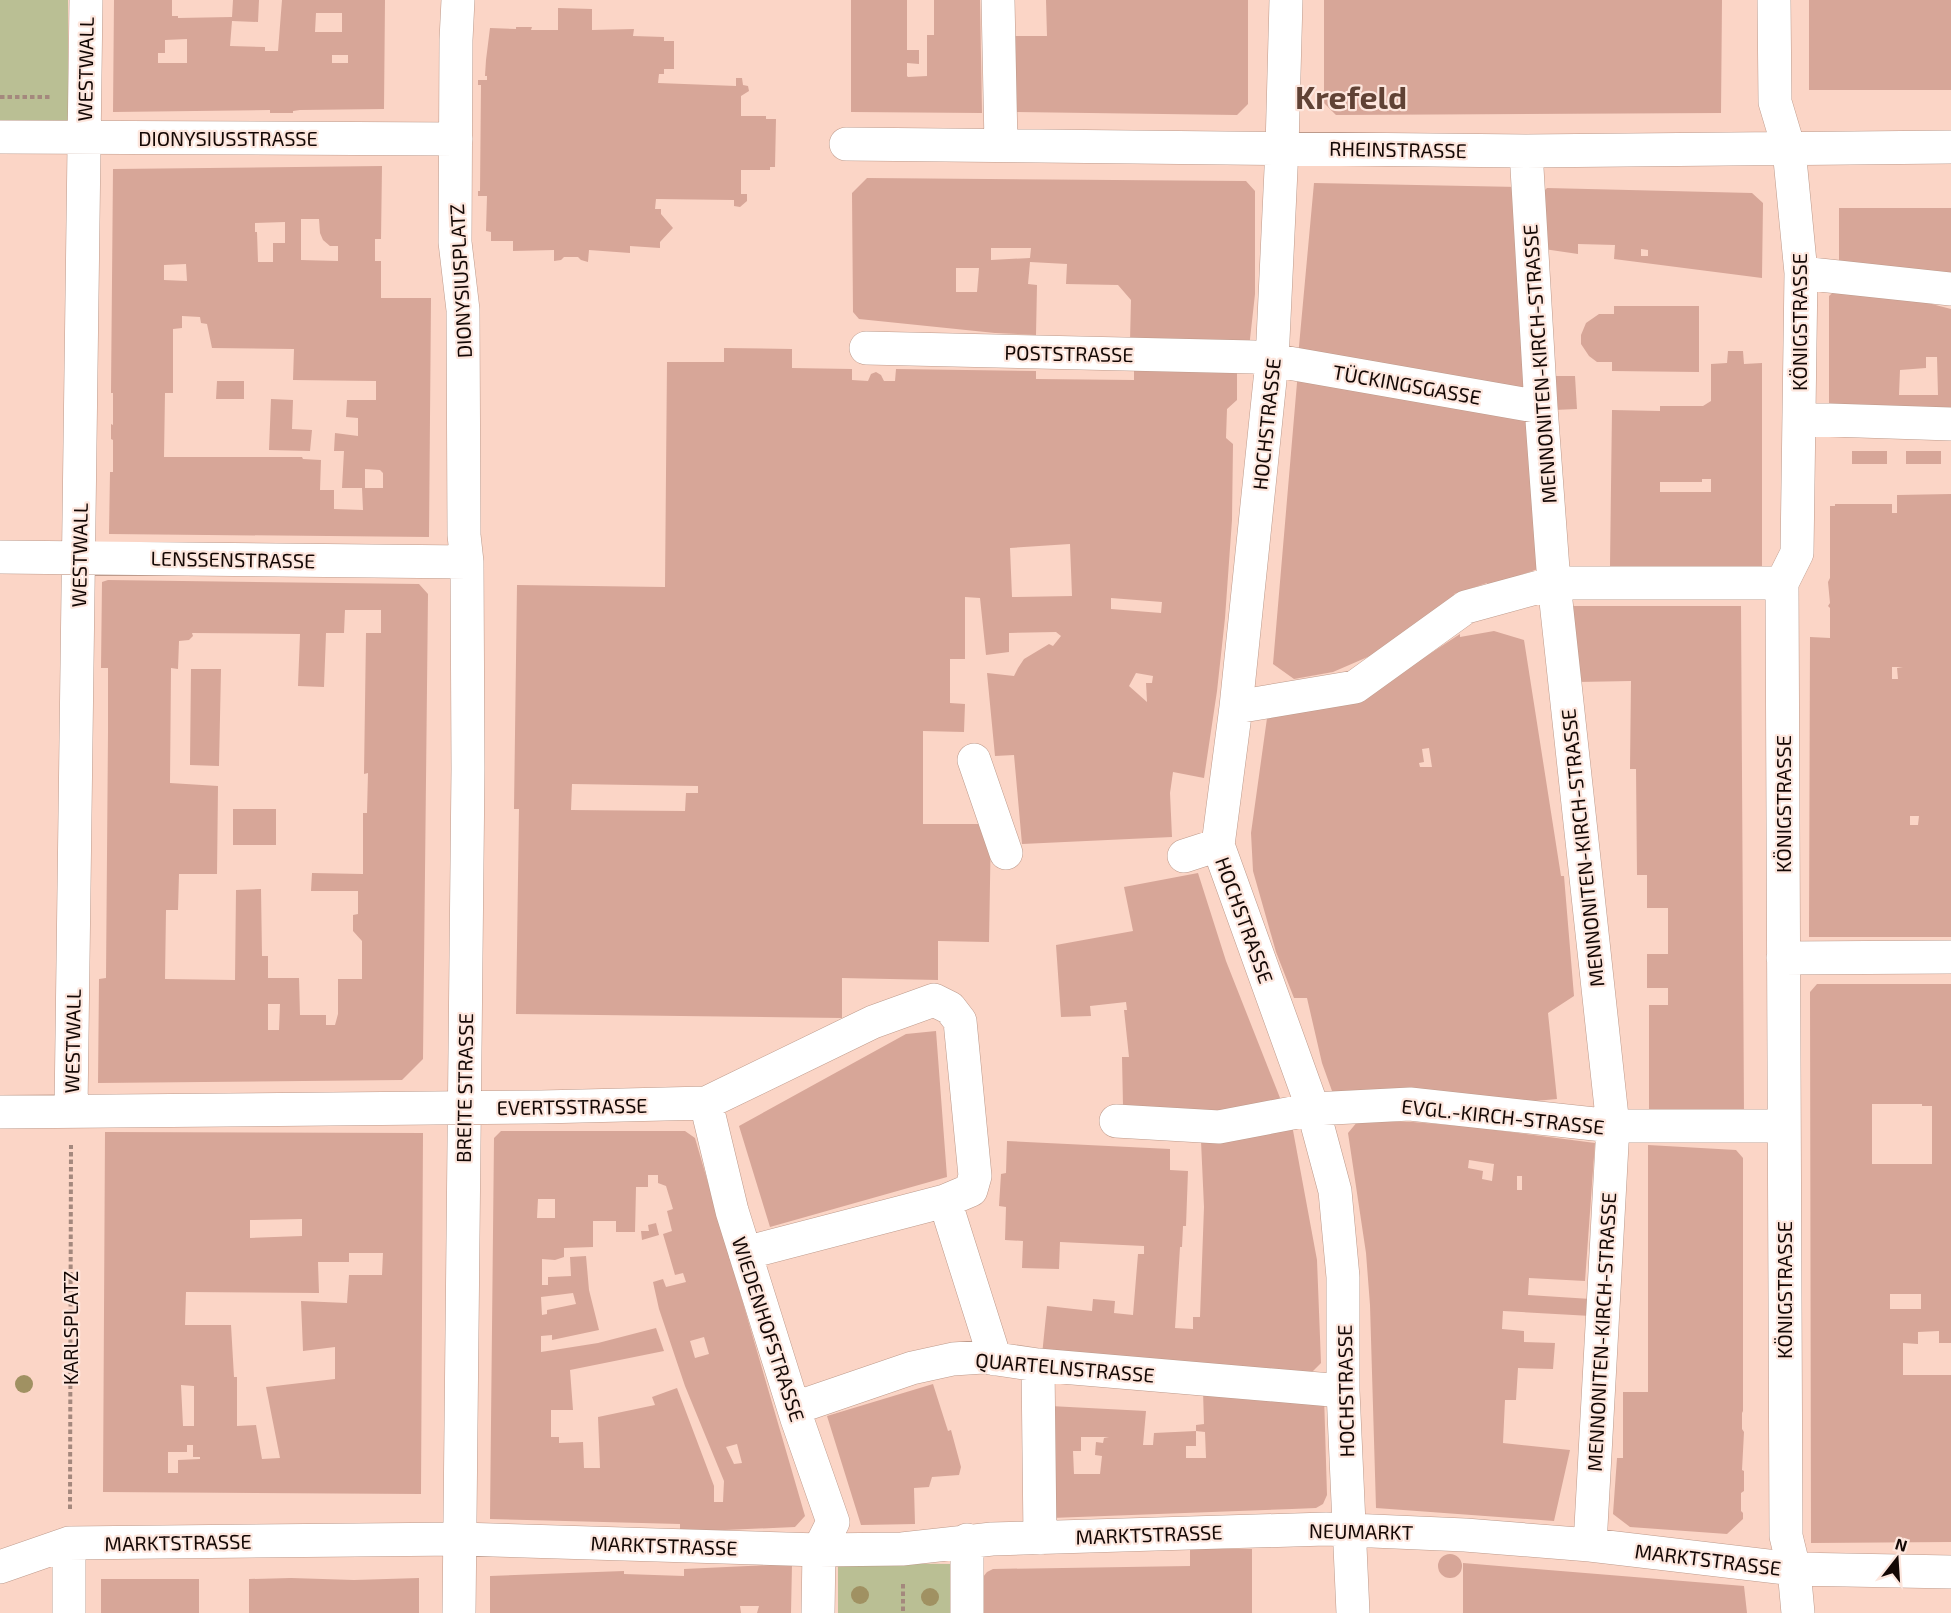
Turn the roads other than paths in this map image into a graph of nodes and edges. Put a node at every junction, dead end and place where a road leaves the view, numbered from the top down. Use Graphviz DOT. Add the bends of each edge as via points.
graph roads {
  1 [pos="86,0"];
  2 [pos="458,0"];
  3 [pos="998,0"];
  4 [pos="1286,0"];
  5 [pos="1774,0"];
  6 [pos="0,137"];
  7 [pos="84,137"];
  8 [pos="456,139"];
  9 [pos="846,144"];
  10 [pos="1000,144"];
  11 [pos="1951,147"];
  12 [pos="1282,148"];
  13 [pos="1789,149"];
  14 [pos="1526,151"];
  15 [pos="1801,273"];
  16 [pos="1951,289"];
  17 [pos="866,348"];
  18 [pos="1272,361"];
  19 [pos="1541,407"];
  20 [pos="1799,419"];
  21 [pos="1951,424"];
  22 [pos="12,557"];
  23 [pos="79,557"];
  24 [pos="467,562"];
  25 [pos="1554,583"];
  26 [pos="1782,583"];
  27 [pos="1236,707"];
  28 [pos="974,760"];
  29 [pos="1218,846"];
  30 [pos="1006,853"];
  31 [pos="1184,856"];
  32 [pos="1951,957"];
  33 [pos="1783,958"];
  34 [pos="706,1103"];
  35 [pos="464,1107"];
  36 [pos="1313,1109"];
  37 [pos="72,1110"];
  38 [pos="0,1112"];
  39 [pos="1116,1121"];
  40 [pos="1612,1126"];
  41 [pos="1784,1126"];
  42 [pos="945,1201"];
  43 [pos="745,1253"];
  44 [pos="995,1359"];
  45 [pos="1038,1365"];
  46 [pos="1343,1391"];
  47 [pos="795,1408"];
  48 [pos="1350,1529"];
  49 [pos="1257,1530"];
  50 [pos="1465,1535"];
  51 [pos="1040,1538"];
  52 [pos="460,1539"];
  53 [pos="967,1540"];
  54 [pos="69,1543"];
  55 [pos="1590,1545"];
  56 [pos="819,1550"];
  57 [pos="0,1567"];
  58 [pos="1794,1569"];
  59 [pos="1951,1572"];
  60 [pos="69,1613"];
  61 [pos="459,1613"];
  62 [pos="818,1613"];
  63 [pos="967,1613"];
  64 [pos="1353,1613"];
  65 [pos="1798,1613"];
  1 -- 7 [label="street, WESTWALL"];
  2 -- 8 [label="street, DIONYSIUSPLATZ"];
  3 -- 10 [label="street"];
  4 -- 12 [label="street, HOCHSTRASSE"];
  5 -- 13 [label="street, KÖNIGSTRASSE" via="1775,102"];
  6 -- 7 [label="street, DIONYSIUSSTRASSE"];
  7 -- 8 [label="street, DIONYSIUSSTRASSE"];
  7 -- 23 [label="street, WESTWALL"];
  8 -- 24 [label="street, DIONYSIUSPLATZ" via="455,243 463,310"];
  9 -- 10 [label="street, RHEINSTRASSE"];
  10 -- 12 [label="street, RHEINSTRASSE"];
  11 -- 13 [label="street, RHEINSTRASSE"];
  12 -- 14 [label="street, RHEINSTRASSE"];
  12 -- 18 [label="street, HOCHSTRASSE"];
  13 -- 14 [label="street, RHEINSTRASSE"];
  13 -- 15 [label="street, KÖNIGSTRASSE"];
  14 -- 19 [label="street, MENNONITEN-KIRCH-STRASSE"];
  15 -- 16 [label="street"];
  15 -- 20 [label="street, KÖNIGSTRASSE"];
  17 -- 18 [label="street, POSTSTRASSE" via="1254,357"];
  18 -- 19 [label="street, TÜCKINGSGASSE"];
  18 -- 27 [label="street, HOCHSTRASSE"];
  19 -- 25 [label="street, MENNONITEN-KIRCH-STRASSE"];
  20 -- 21 [label="street"];
  20 -- 26 [label="street, KÖNIGSTRASSE" via="1797,553"];
  22 -- 23 [label="street, LENSSENSTRASSE"];
  23 -- 24 [label="street, LENSSENSTRASSE"];
  23 -- 37 [label="street, WESTWALL"];
  24 -- 35 [label="street, BREITE STRASSE"];
  25 -- 26 [label="street"];
  25 -- 27 [label="street" via="1466,607 1355,687"];
  25 -- 40 [label="street, MENNONITEN-KIRCH-STRASSE"];
  26 -- 33 [label="street, KÖNIGSTRASSE"];
  27 -- 29 [label="street, HOCHSTRASSE"];
  28 -- 30 [label="street"];
  29 -- 31 [label="street"];
  29 -- 36 [label="street, HOCHSTRASSE"];
  32 -- 33 [label="street"];
  33 -- 41 [label="street, KÖNIGSTRASSE"];
  34 -- 35 [label="street, EVERTSSTRASSE"];
  34 -- 42 [label="street, EVERTSSTRASSE" via="873,1022 934,1000 960,998 975,1176 971,1190"];
  34 -- 43 [label="street, WIEDENHOFSTRASSE"];
  35 -- 37 [label="street, EVERTSSTRASSE"];
  35 -- 52 [label="street, BREITE STRASSE"];
  36 -- 39 [label="street, EVGL.-KIRCH-STRASSE" via="1219,1127"];
  36 -- 40 [label="street, EVGL.-KIRCH-STRASSE" via="1410,1104"];
  36 -- 46 [label="street, HOCHSTRASSE" via="1335,1191 1343,1277"];
  37 -- 38 [label="street"];
  40 -- 41 [label="street, EVGL.-KIRCH-STRASSE"];
  40 -- 55 [label="street, MENNONITEN-KIRCH-STRASSE"];
  41 -- 58 [label="street, KÖNIGSTRASSE" via="1786,1536"];
  42 -- 43 [label="street"];
  42 -- 44 [label="street"];
  43 -- 47 [label="street, WIEDENHOFSTRASSE"];
  44 -- 45 [label="street, QUARTELNSTRASSE"];
  44 -- 47 [label="street, QUARTELNSTRASSE" via="961,1358 912,1368"];
  45 -- 46 [label="street, QUARTELNSTRASSE"];
  45 -- 51 [label="street"];
  46 -- 48 [label="street, HOCHSTRASSE"];
  47 -- 56 [label="street, WIEDENHOFSTRASSE" via="833,1522"];
  48 -- 49 [label="street, NEUMARKT"];
  48 -- 50 [label="street, NEUMARKT"];
  48 -- 64 [label="street, HOCHSTRASSE"];
  49 -- 51 [label="street, MARKTSTRASSE"];
  50 -- 55 [label="street, MARKTSTRASSE"];
  51 -- 53 [label="street, MARKTSTRASSE"];
  52 -- 54 [label="street, MARKTSTRASSE"];
  52 -- 56 [label="street, MARKTSTRASSE"];
  52 -- 61 [label="street, BREITE STRASSE"];
  53 -- 56 [label="street, MARKTSTRASSE" via="902,1549"];
  53 -- 63 [label="street"];
  54 -- 57 [label="street"];
  54 -- 60 [label="street"];
  55 -- 58 [label="street, MARKTSTRASSE"];
  56 -- 62 [label="street"];
  58 -- 59 [label="street, MARKTSTRASSE"];
  58 -- 65 [label="street, KÖNIGSTRASSE"];
}
